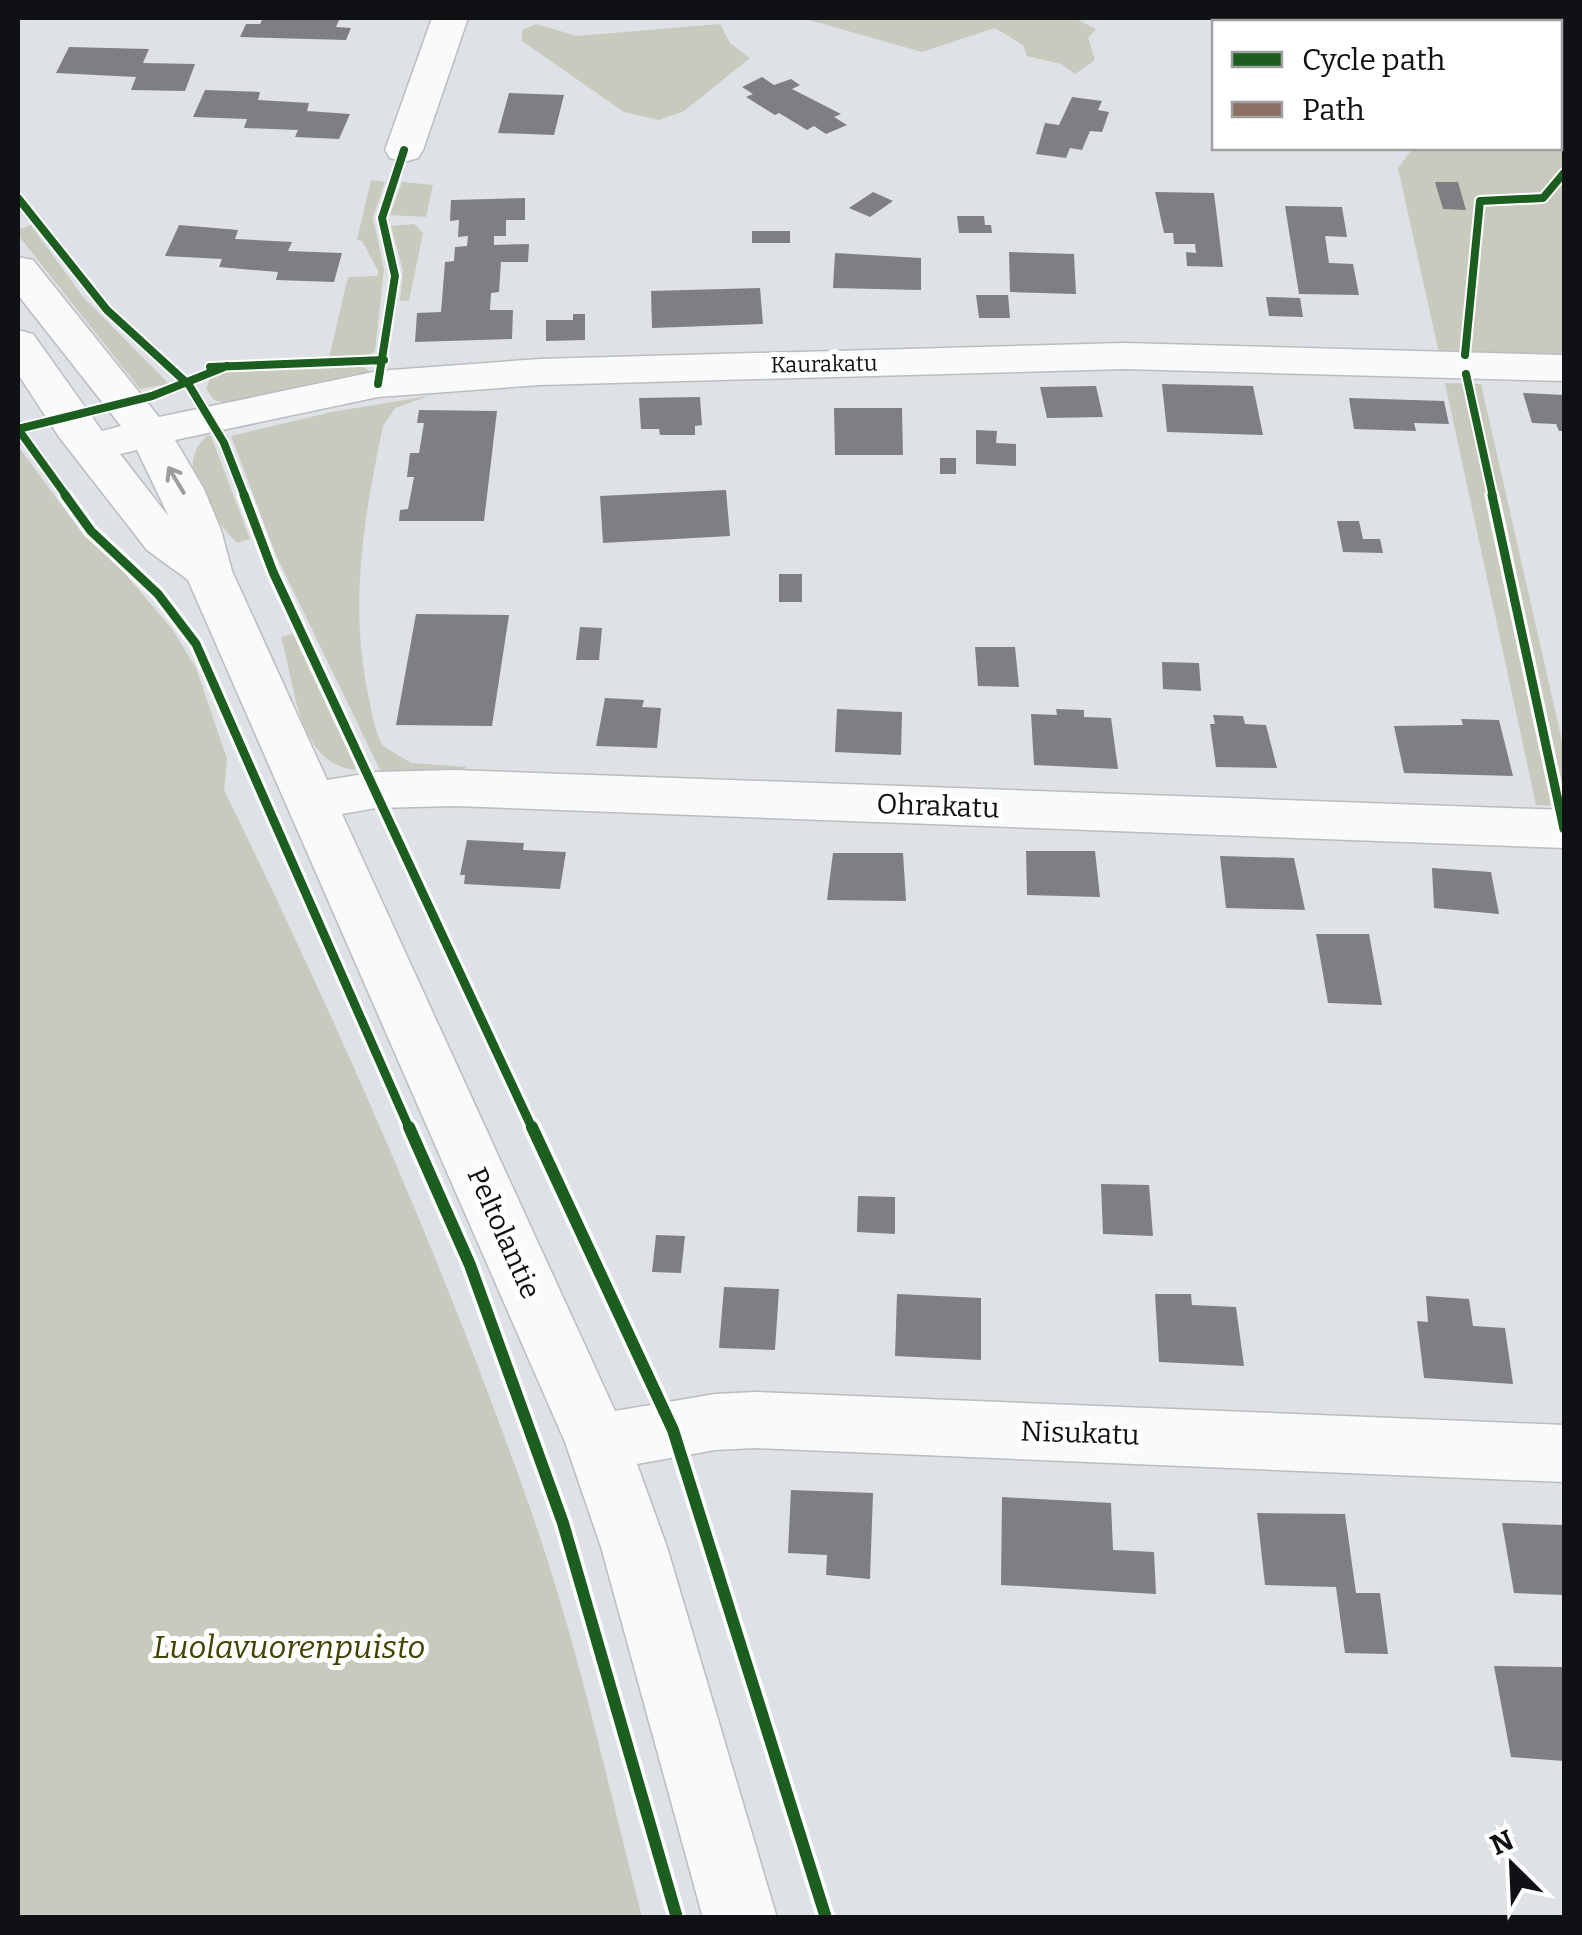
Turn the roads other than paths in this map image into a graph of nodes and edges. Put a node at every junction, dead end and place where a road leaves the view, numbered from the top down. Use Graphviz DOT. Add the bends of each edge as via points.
graph roads {
  1 [pos="450,18"];
  2 [pos="404,150"];
  3 [pos="25,289"];
  4 [pos="18,343"];
  5 [pos="1564,368"];
  6 [pos="147,433"];
  7 [pos="91,448"];
  8 [pos="208,571"];
  9 [pos="312,800"];
  10 [pos="1564,829"];
  11 [pos="596,1442"];
  12 [pos="1564,1454"];
  13 [pos="740,1918"];
  1 -- 2 [label="street"];
  3 -- 6 [label="street, Peltolantie"];
  4 -- 7 [label="street"];
  5 -- 6 [label="street, Kaurakatu" via="1124,356 540,372 378,384"];
  6 -- 7 [label="street, Kaurakatu"];
  8 -- 6 [label="street, Peltolantie, one-way" via="203,536"];
  7 -- 8 [label="street" via="164,540"];
  8 -- 9 [label="street, Peltolantie"];
  9 -- 10 [label="street, Ohrakatu" via="454,788"];
  9 -- 11 [label="street, Peltolantie"];
  11 -- 12 [label="street, Nisukatu" via="755,1420"];
  11 -- 13 [label="street, Peltolantie" via="634,1547"];
}
